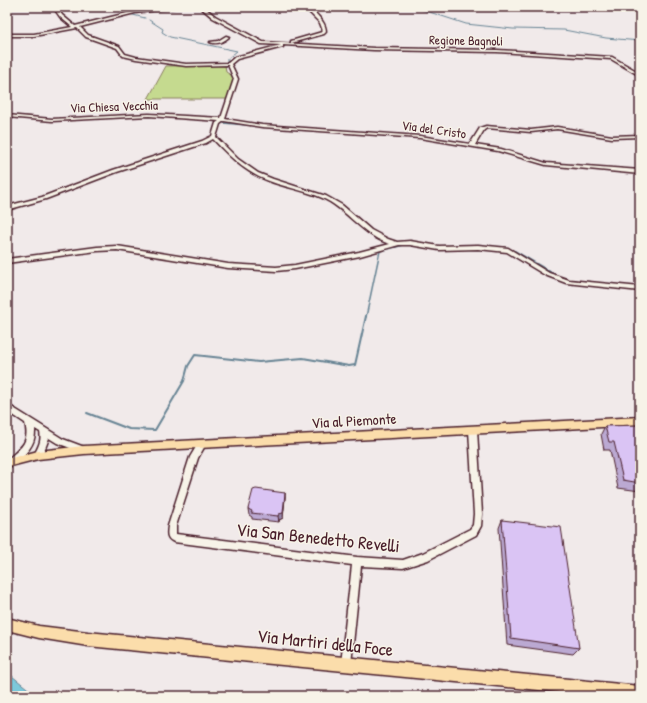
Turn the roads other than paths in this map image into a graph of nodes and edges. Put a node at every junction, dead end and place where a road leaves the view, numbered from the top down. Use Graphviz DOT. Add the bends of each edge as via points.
graph roads {
  1 [pos="55,7"];
  2 [pos="177,7"];
  3 [pos="202,7"];
  4 [pos="330,7"];
  5 [pos="635,7"];
  6 [pos="640,11"];
  7 [pos="76,27"];
  8 [pos="7,35"];
  9 [pos="227,36"];
  10 [pos="212,42"];
  11 [pos="287,44"];
  12 [pos="229,64"];
  13 [pos="640,75"];
  14 [pos="7,116"];
  15 [pos="222,121"];
  16 [pos="216,129"];
  17 [pos="640,136"];
  18 [pos="214,137"];
  19 [pos="199,144"];
  20 [pos="472,145"];
  21 [pos="640,172"];
  22 [pos="7,208"];
  23 [pos="398,243"];
  24 [pos="7,261"];
  25 [pos="640,288"];
  26 [pos="7,407"];
  27 [pos="640,421"];
  28 [pos="28,422"];
  29 [pos="626,422"];
  30 [pos="640,425"];
  31 [pos="474,430"];
  32 [pos="44,431"];
  33 [pos="202,444"];
  34 [pos="84,450"];
  35 [pos="38,454"];
  36 [pos="9,462"];
  37 [pos="357,561"];
  38 [pos="7,624"];
  39 [pos="346,664"];
  40 [pos="640,693"];
  1 -- 7 [label="street" via="61,16"];
  2 -- 7 [label="street" via="135,12"];
  3 -- 11 [label="street, Regione Bagnoli" via="253,40"];
  4 -- 11 [label="street" via="310,11 324,28 323,33"];
  5 -- 6 [label="street"];
  7 -- 8 [label="street" via="31,35"];
  7 -- 12 [label="street" via="87,36 118,47 124,55 136,58 186,65"];
  9 -- 10 [label="street" via="219,42"];
  11 -- 12 [label="street" via="236,58"];
  11 -- 13 [label="street, Regione Bagnoli" via="368,49 510,51 612,58"];
  12 -- 15 [label="street" via="236,79"];
  14 -- 15 [label="street, Via Chiesa Vecchia" via="52,120 133,115"];
  15 -- 16 [label="street"];
  15 -- 20 [label="street, Via del Cristo" via="420,137"];
  16 -- 18 [label="street"];
  16 -- 19 [label="street"];
  17 -- 20 [label="street" via="612,137 557,128 531,131 482,128"];
  18 -- 19 [label="street"];
  18 -- 23 [label="street" via="255,173 332,201 371,232 389,242"];
  19 -- 22 [label="street" via="115,171 44,198"];
  20 -- 21 [label="street, Via del Cristo" via="546,164"];
  23 -- 24 [label="street" via="360,254 276,269 228,266 118,248"];
  23 -- 25 [label="street" via="439,248 508,250 547,274 568,282"];
  26 -- 28 [label="street, Via al Piemonte"];
  27 -- 29 [label="main road, Via al Piemonte"];
  28 -- 32 [label="street, Via al Piemonte"];
  28 -- 36 [label="street, Via al Piemonte" via="32,432 30,443"];
  29 -- 30 [label="main road, Via al Piemonte"];
  29 -- 31 [label="main road, Via al Piemonte"];
  31 -- 33 [label="main road, Via al Piemonte"];
  31 -- 37 [label="street, Via San Benedetto Revelli" via="478,514 477,526 473,532 425,557 403,564"];
  32 -- 34 [label="street, Via al Piemonte" via="60,441"];
  32 -- 35 [label="street" via="46,436"];
  33 -- 34 [label="main road, Via al Piemonte"];
  33 -- 37 [label="street, Via San Benedetto Revelli" via="194,457 172,526 171,534 174,538"];
  34 -- 35 [label="main road, Via al Piemonte"];
  35 -- 36 [label="main road, Via al Piemonte"];
  37 -- 39 [label="street"];
  38 -- 39 [label="main road, Via Martiri della Foce" via="39,632 88,639"];
  39 -- 40 [label="main road, Via Martiri della Foce"];
}
